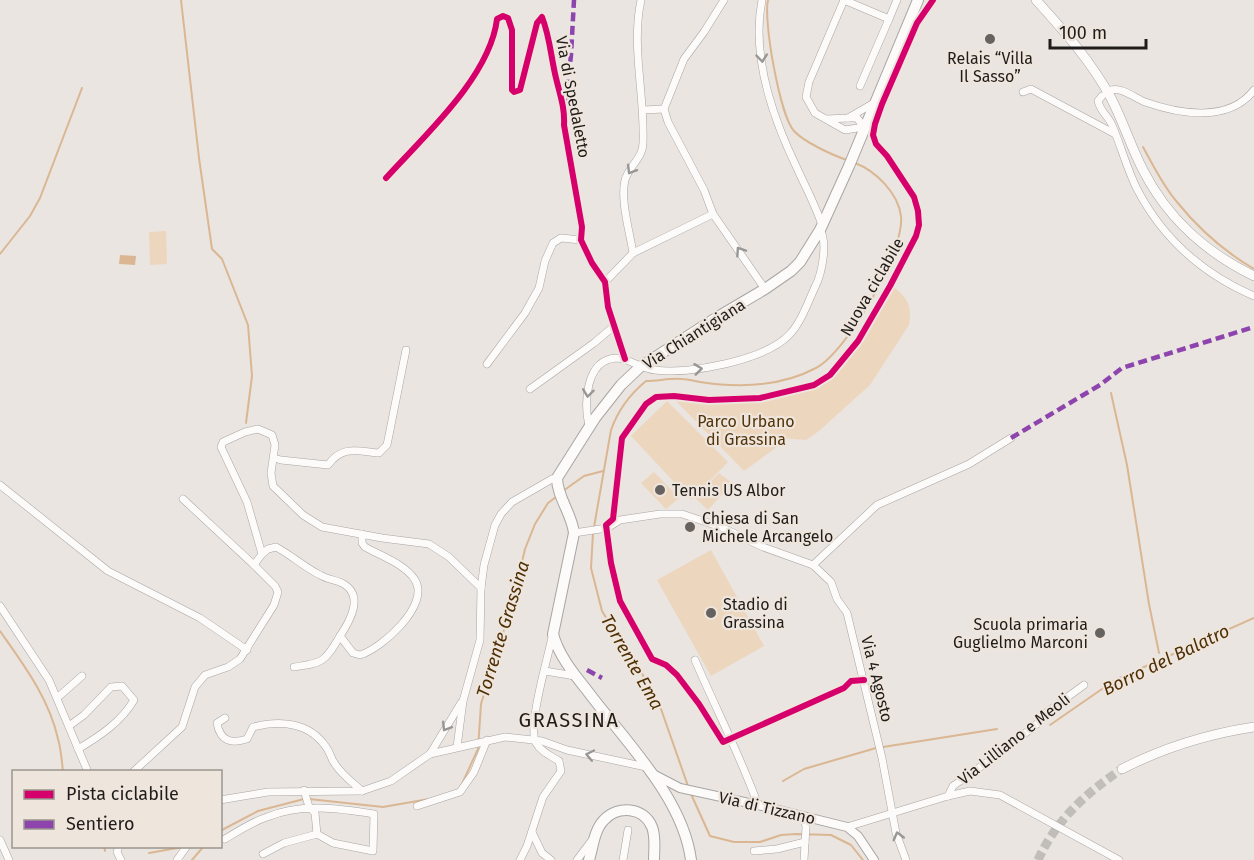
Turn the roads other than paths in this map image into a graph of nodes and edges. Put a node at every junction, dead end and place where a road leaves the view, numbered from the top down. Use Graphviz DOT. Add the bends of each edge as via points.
graph roads {
  1 [pos="641,0"];
  2 [pos="724,0"];
  3 [pos="762,0"];
  4 [pos="844,0"];
  5 [pos="897,0"];
  6 [pos="918,0"];
  7 [pos="1036,0"];
  8 [pos="889,19"];
  9 [pos="860,86"];
  10 [pos="1111,90"];
  11 [pos="1254,90"];
  12 [pos="1023,92"];
  13 [pos="1102,96"];
  14 [pos="874,103"];
  15 [pos="664,109"];
  16 [pos="643,112"];
  17 [pos="822,118"];
  18 [pos="848,118"];
  19 [pos="864,126"];
  20 [pos="842,129"];
  21 [pos="1115,134"];
  22 [pos="856,149"];
  23 [pos="386,178"];
  24 [pos="815,206"];
  25 [pos="829,210"];
  26 [pos="713,214"];
  27 [pos="821,228"];
  28 [pos="580,240"];
  29 [pos="633,253"];
  30 [pos="1254,276"];
  31 [pos="605,282"];
  32 [pos="765,289"];
  33 [pos="1254,296"];
  34 [pos="613,327"];
  35 [pos="406,350"];
  36 [pos="625,359"];
  37 [pos="487,364"];
  38 [pos="640,367"];
  39 [pos="530,389"];
  40 [pos="589,426"];
  41 [pos="1011,438"];
  42 [pos="274,458"];
  43 [pos="557,482"];
  44 [pos="0,485"];
  45 [pos="183,499"];
  46 [pos="578,533"];
  47 [pos="362,534"];
  48 [pos="262,554"];
  49 [pos="254,565"];
  50 [pos="813,565"];
  51 [pos="481,588"];
  52 [pos="0,606"];
  53 [pos="553,634"];
  54 [pos="340,636"];
  55 [pos="247,650"];
  56 [pos="695,660"];
  57 [pos="294,667"];
  58 [pos="545,670"];
  59 [pos="82,676"];
  60 [pos="576,676"];
  61 [pos="1084,685"];
  62 [pos="57,698"];
  63 [pos="463,701"];
  64 [pos="225,718"];
  65 [pos="69,726"];
  66 [pos="1254,727"];
  67 [pos="484,740"];
  68 [pos="535,742"];
  69 [pos="457,747"];
  70 [pos="78,749"];
  71 [pos="430,754"];
  72 [pos="647,769"];
  73 [pos="1122,769"];
  74 [pos="88,770"];
  75 [pos="134,770"];
  76 [pos="362,791"];
  77 [pos="305,792"];
  78 [pos="948,796"];
  79 [pos="222,800"];
  80 [pos="758,804"];
  81 [pos="309,805"];
  82 [pos="417,806"];
  83 [pos="894,811"];
  84 [pos="804,816"];
  85 [pos="847,827"];
  86 [pos="628,830"];
  87 [pos="532,832"];
  88 [pos="317,834"];
  89 [pos="596,836"];
  90 [pos="225,838"];
  91 [pos="0,840"];
  92 [pos="805,841"];
  93 [pos="754,851"];
  94 [pos="263,854"];
  95 [pos="9,860"];
  96 [pos="520,860"];
  97 [pos="551,860"];
  98 [pos="577,860"];
  99 [pos="589,860"];
  100 [pos="623,860"];
  101 [pos="654,860"];
  102 [pos="691,860"];
  103 [pos="804,860"];
  104 [pos="874,860"];
  105 [pos="906,860"];
  106 [pos="1119,860"];
  1 -- 16 [label="street"];
  2 -- 15 [label="street" via="684,59"];
  3 -- 24 [label="street, one-way" via="758,21 763,73 779,126"];
  4 -- 8 [label="street"];
  4 -- 17 [label="street" via="807,89 808,104"];
  5 -- 8 [label="street"];
  6 -- 14 [label="main road, Via Chiantigiana"];
  7 -- 30 [label="main road" via="1092,66 1112,99 1143,170 1179,224 1207,248"];
  8 -- 9 [label="street"];
  10 -- 11 [label="street" via="1119,89 1163,107 1209,112 1234,107"];
  12 -- 21 [label="street" via="1031,89"];
  13 -- 21 [label="street" via="1099,106"];
  14 -- 18 [label="street"];
  14 -- 19 [label="main road, Via Chiantigiana"];
  15 -- 16 [label="street"];
  15 -- 26 [label="street"];
  16 -- 29 [label="street, one-way" via="643,151 625,186"];
  17 -- 18 [label="street"];
  17 -- 20 [label="street"];
  18 -- 19 [label="street" via="856,118"];
  19 -- 20 [label="street"];
  19 -- 22 [label="main road, Via Chiantigiana"];
  20 -- 22 [label="street" via="851,136"];
  21 -- 33 [label="street" via="1137,189 1170,238 1210,273"];
  22 -- 25 [label="main road, Via Chiantigiana"];
  23 -- 28 [label="street, Via di Spedaletto" via="462,94 490,49 497,19 503,16 508,18 512,30 512,90 520,90 537,23 542,17 565,111 564,125 582,227"];
  24 -- 25 [label="street"];
  24 -- 27 [label="street"];
  25 -- 27 [label="main road, Via Chiantigiana"];
  26 -- 29 [label="street"];
  32 -- 26 [label="street, one-way"];
  27 -- 32 [label="main road, Via Chiantigiana" via="791,272"];
  38 -- 27 [label="street, one-way" via="679,371 713,366 738,361 783,341 817,283 822,267"];
  28 -- 31 [label="street, Via di Spedaletto"];
  28 -- 37 [label="street" via="561,238 553,243 539,288"];
  29 -- 31 [label="street"];
  31 -- 34 [label="street, Via di Spedaletto"];
  32 -- 38 [label="main road, Via Chiantigiana"];
  34 -- 36 [label="street, Via di Spedaletto"];
  34 -- 39 [label="street"];
  35 -- 42 [label="street" via="387,445 379,453 347,451 335,455 328,465"];
  36 -- 38 [label="street"];
  36 -- 40 [label="street, one-way" via="614,358 591,376 586,414"];
  38 -- 40 [label="main road, Via Chiantigiana"];
  40 -- 43 [label="main road, Via Chiantigiana"];
  41 -- 50 [label="street" via="969,464 878,505"];
  42 -- 47 [label="street" via="273,486 303,515 322,527"];
  42 -- 48 [label="street" via="273,435 258,429 232,437 221,447 247,502"];
  43 -- 46 [label="main road"];
  43 -- 51 [label="street" via="552,478 512,502 501,514 490,543"];
  44 -- 55 [label="street" via="108,572 200,618"];
  45 -- 49 [label="street"];
  46 -- 50 [label="street" via="603,529 620,520 681,514 721,526"];
  46 -- 53 [label="main road"];
  47 -- 51 [label="street" via="429,544 450,557"];
  47 -- 54 [label="street" via="365,547 411,575 418,588 417,601 407,618 366,653 353,653"];
  48 -- 49 [label="street"];
  48 -- 54 [label="street" via="276,547 352,591 353,612"];
  49 -- 55 [label="street" via="278,592"];
  50 -- 83 [label="street, Via 4 Agosto" via="831,582 847,613"];
  51 -- 63 [label="street" via="480,640"];
  52 -- 62 [label="street"];
  53 -- 58 [label="street"];
  53 -- 60 [label="main road"];
  54 -- 57 [label="street" via="330,654 318,664"];
  55 -- 75 [label="street" via="228,667 205,675 195,687 182,727"];
  56 -- 80 [label="street"];
  58 -- 60 [label="street"];
  58 -- 68 [label="street" via="533,723"];
  59 -- 62 [label="street"];
  60 -- 72 [label="main road"];
  61 -- 78 [label="street, Via Lilliano e Meoli" via="953,786"];
  62 -- 65 [label="street"];
  63 -- 69 [label="street"];
  63 -- 71 [label="street, one-way"];
  64 -- 76 [label="street" via="217,723 219,730 229,742 236,743 247,739 253,727 278,722 294,724 320,740 335,766"];
  65 -- 70 [label="street"];
  65 -- 70 [label="street" via="111,687 122,686 134,699 128,710 101,735"];
  66 -- 73 [label="main road" via="1192,741"];
  67 -- 68 [label="street" via="505,737"];
  67 -- 69 [label="street"];
  67 -- 82 [label="street" via="474,772 460,792"];
  72 -- 68 [label="street, one-way"];
  68 -- 87 [label="street" via="558,761 561,771 543,797"];
  69 -- 71 [label="street"];
  70 -- 74 [label="street"];
  71 -- 76 [label="street" via="391,781"];
  72 -- 80 [label="street, Via di Tizzano" via="680,788"];
  72 -- 102 [label="main road" via="680,818"];
  76 -- 77 [label="street"];
  77 -- 79 [label="street" via="267,792"];
  77 -- 81 [label="street"];
  78 -- 83 [label="street"];
  78 -- 106 [label="street" via="970,791 1000,795"];
  80 -- 84 [label="street, Via di Tizzano"];
  81 -- 88 [label="street" via="315,813"];
  81 -- 88 [label="street" via="374,814 373,851 333,843"];
  81 -- 90 [label="street" via="266,817"];
  83 -- 85 [label="street"];
  105 -- 83 [label="street, Via 4 Agosto, one-way" via="896,833"];
  84 -- 85 [label="street, Via di Tizzano"];
  84 -- 92 [label="street"];
  85 -- 104 [label="street"];
  86 -- 100 [label="street"];
  87 -- 96 [label="street"];
  87 -- 97 [label="street" via="542,853"];
  88 -- 94 [label="street" via="284,843"];
  89 -- 98 [label="street"];
  89 -- 99 [label="main road"];
  89 -- 101 [label="main road" via="602,822 613,814 638,812 653,830"];
  91 -- 95 [label="street"];
  92 -- 93 [label="street"];
  92 -- 103 [label="street"];
}
